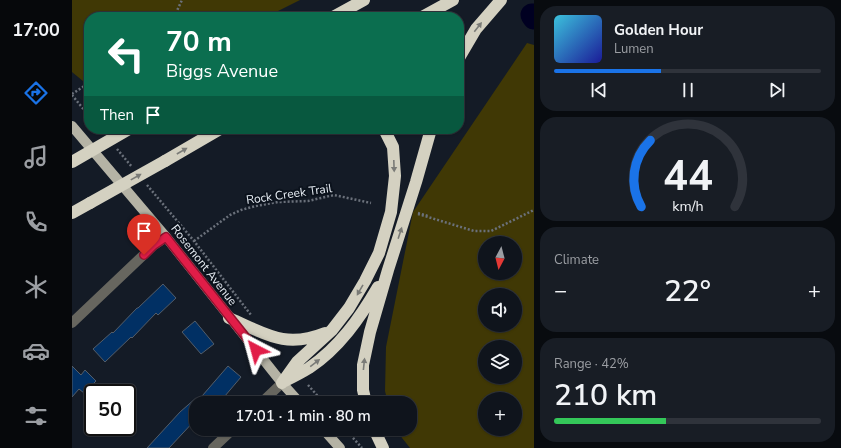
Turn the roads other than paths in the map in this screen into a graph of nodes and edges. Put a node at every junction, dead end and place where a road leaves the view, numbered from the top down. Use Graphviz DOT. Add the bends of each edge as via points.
graph roads {
  1 [pos="364,0"];
  2 [pos="453,0"];
  3 [pos="501,0"];
  4 [pos="342,12"];
  5 [pos="431,12"];
  6 [pos="464,49"];
  7 [pos="72,126"];
  8 [pos="120,134"];
  9 [pos="212,134"];
  10 [pos="216,134"];
  11 [pos="386,134"];
  12 [pos="430,134"];
  13 [pos="198,142"];
  14 [pos="72,162"];
  15 [pos="72,213"];
  16 [pos="166,237"];
  17 [pos="388,270"];
  18 [pos="229,318"];
  19 [pos="72,323"];
  20 [pos="332,330"];
  21 [pos="282,383"];
  22 [pos="268,396"];
  23 [pos="294,396"];
  24 [pos="364,396"];
  25 [pos="226,436"];
  26 [pos="329,436"];
  27 [pos="377,436"];
  28 [pos="213,448"];
  29 [pos="340,448"];
  30 [pos="383,448"];
  1 -- 4 [label="highway"];
  2 -- 5 [label="highway"];
  6 -- 3 [label="highway, one-way" via="476,29"];
  7 -- 16 [label="main road, Rosemont Avenue"];
  8 -- 14 [label="highway, bridge"];
  9 -- 13 [label="highway"];
  10 -- 13 [label="highway"];
  11 -- 20 [label="highway, one-way" via="393,147 395,176 391,212 379,253 349,308"];
  17 -- 12 [label="highway, one-way"];
  15 -- 13 [label="highway, one-way, bridge"];
  16 -- 18 [label="main road, Rosemont Avenue"];
  16 -- 19 [label="street" via="154,245"];
  21 -- 17 [label="highway, one-way" via="309,368 335,347 370,302"];
  24 -- 17 [label="highway, one-way" via="363,365"];
  18 -- 20 [label="highway" via="285,340 312,338"];
  18 -- 21 [label="main road, Rosemont Avenue"];
  20 -- 21 [label="highway" via="297,362"];
  21 -- 22 [label="street"];
  21 -- 23 [label="main road, Rosemont Avenue"];
  25 -- 28 [label="street"];
  26 -- 29 [label="main road"];
  27 -- 30 [label="highway"];
}
